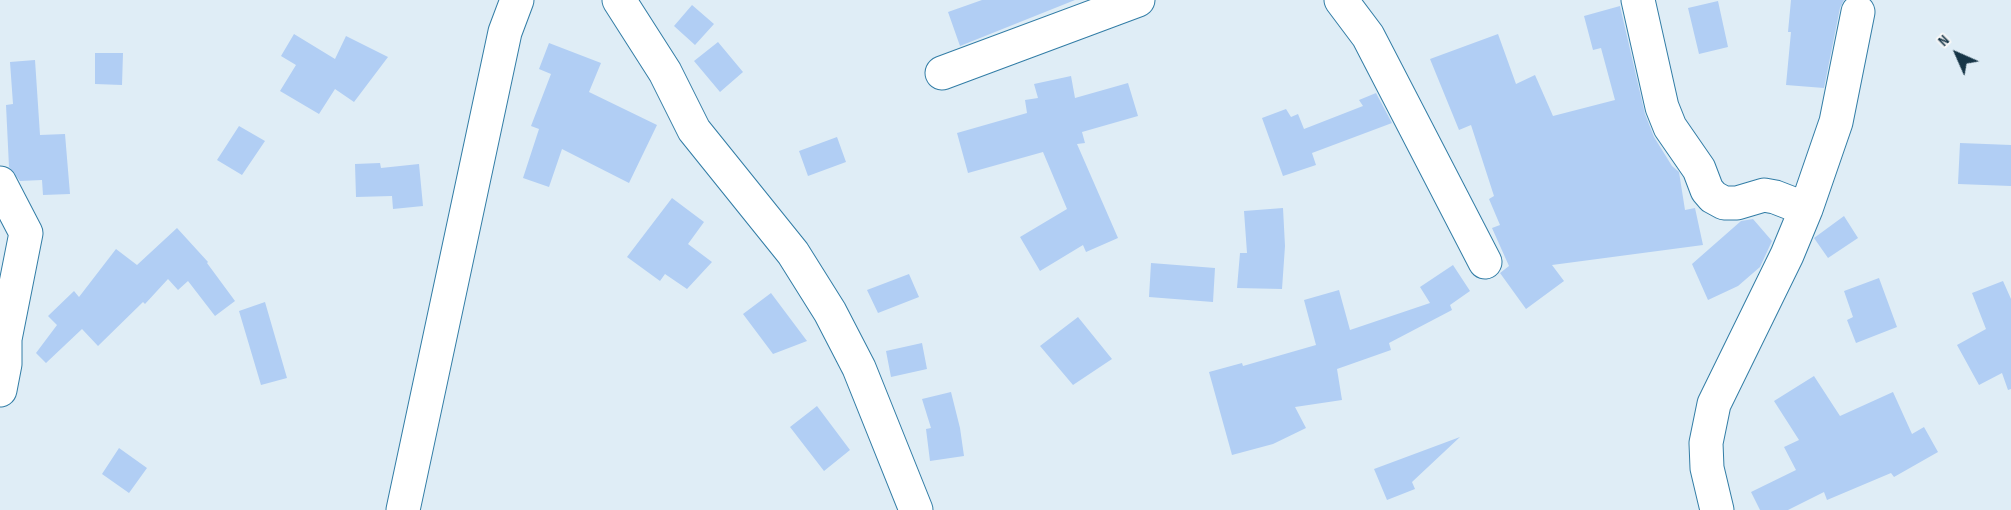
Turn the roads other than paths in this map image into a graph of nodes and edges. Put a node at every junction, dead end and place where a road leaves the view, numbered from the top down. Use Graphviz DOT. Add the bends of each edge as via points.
graph roads {
  1 [pos="517,0"];
  2 [pos="619,0"];
  3 [pos="1138,0"];
  4 [pos="1341,0"];
  5 [pos="1638,0"];
  6 [pos="1858,12"];
  7 [pos="942,73"];
  8 [pos="0,183"];
  9 [pos="1806,209"];
  10 [pos="1485,262"];
  11 [pos="0,390"];
  12 [pos="403,510"];
  13 [pos="916,510"];
  14 [pos="1717,510"];
  1 -- 12 [label="street" via="505,32"];
  2 -- 13 [label="street" via="694,130 793,253 830,312 863,379"];
  3 -- 7 [label="street"];
  4 -- 10 [label="street" via="1368,36"];
  5 -- 9 [label="street" via="1662,107 1707,190 1724,203 1764,195"];
  6 -- 9 [label="street" via="1836,122"];
  8 -- 11 [label="street" via="26,233 5,339"];
  9 -- 14 [label="street" via="1714,404 1706,443"];
}
